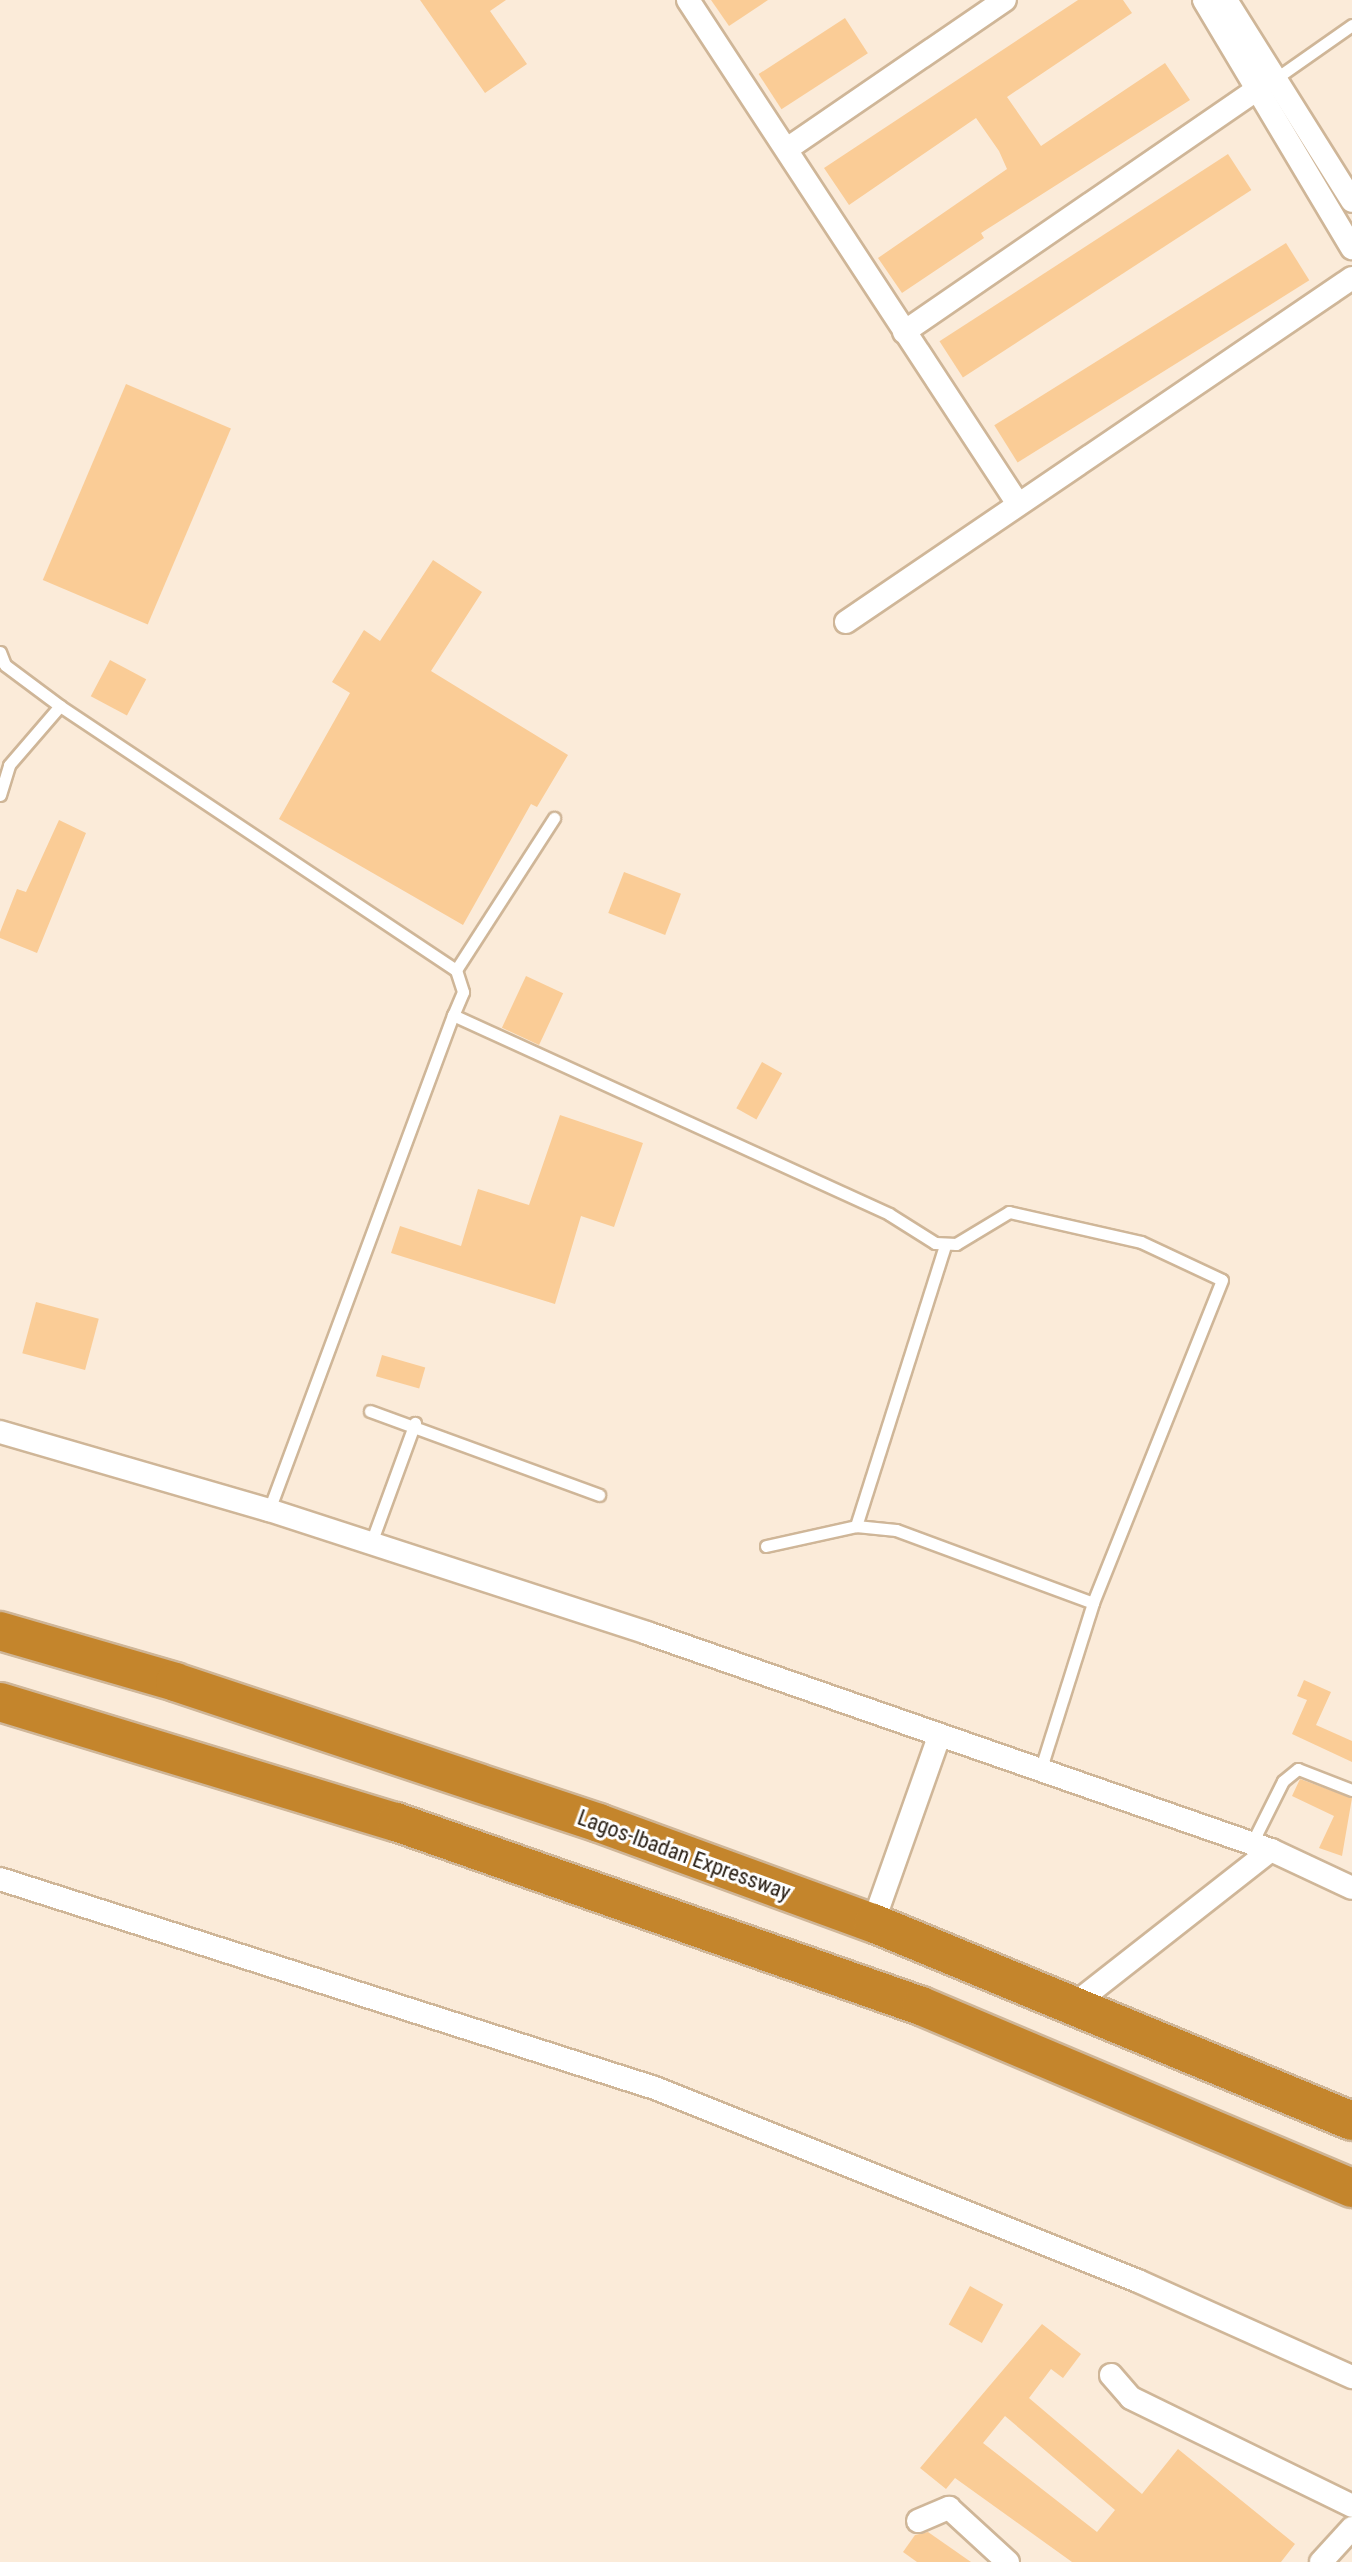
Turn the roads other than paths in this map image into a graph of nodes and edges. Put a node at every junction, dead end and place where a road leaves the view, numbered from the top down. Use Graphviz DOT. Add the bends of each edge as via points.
graph roads {
  1 [pos="688,0"];
  2 [pos="1005,0"];
  3 [pos="1204,0"];
  4 [pos="1226,0"];
  5 [pos="1352,25"];
  6 [pos="1266,84"];
  7 [pos="787,149"];
  8 [pos="1352,201"];
  9 [pos="1352,248"];
  10 [pos="1352,278"];
  11 [pos="904,332"];
  12 [pos="1018,504"];
  13 [pos="846,622"];
  14 [pos="0,652"];
  15 [pos="60,706"];
  16 [pos="0,795"];
  17 [pos="554,818"];
  18 [pos="456,970"];
  19 [pos="453,1015"];
  20 [pos="945,1246"];
  21 [pos="370,1411"];
  22 [pos="415,1423"];
  23 [pos="0,1432"];
  24 [pos="599,1495"];
  25 [pos="269,1510"];
  26 [pos="856,1526"];
  27 [pos="371,1543"];
  28 [pos="766,1546"];
  29 [pos="1093,1603"];
  30 [pos="0,1631"];
  31 [pos="0,1702"];
  32 [pos="938,1739"];
  33 [pos="1040,1771"];
  34 [pos="1352,1790"];
  35 [pos="1262,1847"];
  36 [pos="0,1879"];
  37 [pos="1352,1888"];
  38 [pos="873,1923"];
  39 [pos="1072,2006"];
  40 [pos="1348,2119"];
  41 [pos="1314,2172"];
  42 [pos="1352,2188"];
  43 [pos="1111,2375"];
  44 [pos="1352,2377"];
  45 [pos="1352,2506"];
  46 [pos="918,2521"];
  47 [pos="1352,2528"];
  48 [pos="1008,2562"];
  49 [pos="1321,2562"];
  1 -- 7 [label="street"];
  2 -- 7 [label="street"];
  3 -- 6 [label="street"];
  4 -- 6 [label="street"];
  5 -- 6 [label="lane"];
  6 -- 8 [label="street"];
  6 -- 9 [label="street"];
  6 -- 11 [label="street"];
  7 -- 11 [label="street"];
  10 -- 12 [label="street"];
  11 -- 12 [label="street"];
  12 -- 13 [label="street"];
  14 -- 15 [label="lane" via="5,665"];
  15 -- 16 [label="lane" via="9,765"];
  15 -- 18 [label="lane"];
  17 -- 18 [label="lane"];
  18 -- 19 [label="lane" via="463,992"];
  19 -- 20 [label="lane" via="889,1214"];
  19 -- 25 [label="lane"];
  20 -- 26 [label="lane"];
  20 -- 29 [label="lane" via="1009,1212 1141,1242 1222,1280"];
  21 -- 22 [label="lane"];
  22 -- 24 [label="lane"];
  22 -- 27 [label="lane"];
  23 -- 25 [label="street"];
  25 -- 27 [label="street"];
  26 -- 28 [label="lane"];
  26 -- 29 [label="lane" via="896,1530 956,1549"];
  27 -- 32 [label="street" via="647,1633"];
  29 -- 33 [label="lane"];
  30 -- 38 [label="highway, Lagos-Ibadan Expressway" via="538,1803"];
  31 -- 41 [label="highway" via="396,1822 907,2001"];
  32 -- 33 [label="street"];
  32 -- 38 [label="street"];
  33 -- 35 [label="street"];
  34 -- 35 [label="lane" via="1298,1769 1283,1781"];
  35 -- 37 [label="street"];
  35 -- 39 [label="street"];
  36 -- 44 [label="street" via="655,2088 1138,2281"];
  38 -- 39 [label="highway, Lagos-Ibadan Expressway"];
  39 -- 40 [label="highway, Lagos-Ibadan Expressway"];
  40 -- 41 [label="highway"];
  41 -- 42 [label="highway"];
  43 -- 45 [label="street" via="1131,2398"];
  46 -- 48 [label="street" via="949,2508"];
  47 -- 49 [label="street"];
}
